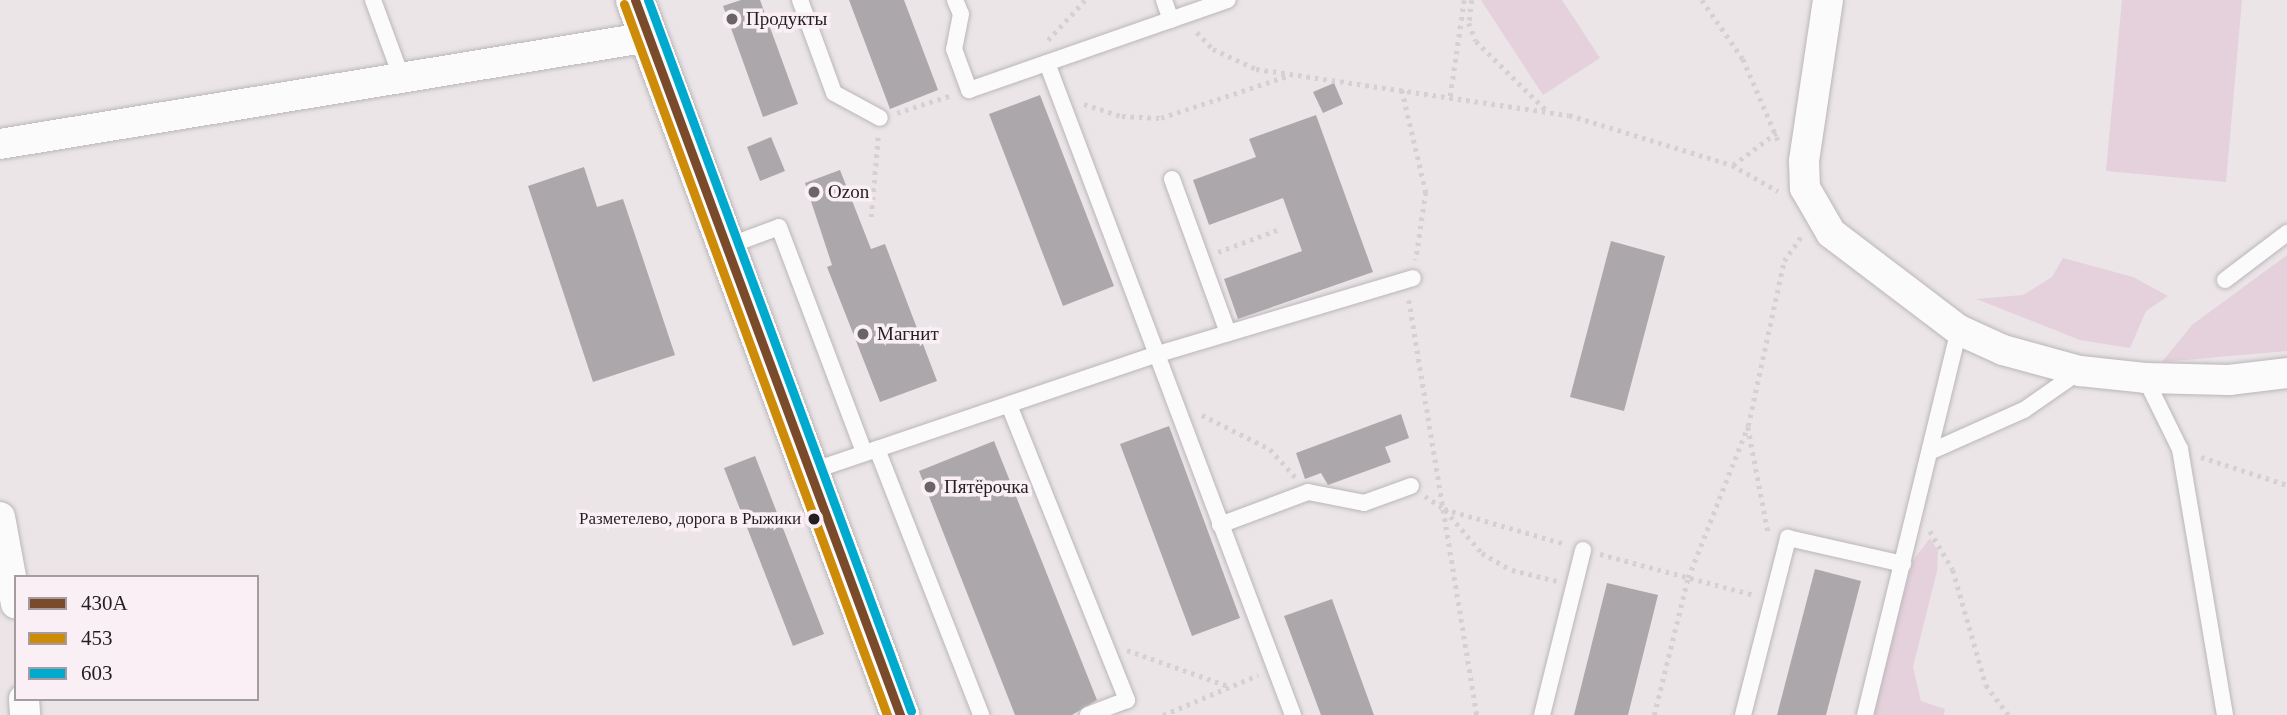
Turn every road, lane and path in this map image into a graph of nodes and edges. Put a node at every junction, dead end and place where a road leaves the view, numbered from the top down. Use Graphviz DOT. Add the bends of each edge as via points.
graph roads {
  1 [pos="373,0"];
  2 [pos="800,0"];
  3 [pos="955,0"];
  4 [pos="1085,0"];
  5 [pos="1164,0"];
  6 [pos="1228,0"];
  7 [pos="1464,0"];
  8 [pos="1472,0"];
  9 [pos="1702,0"];
  10 [pos="1828,0"];
  11 [pos="1463,8"];
  12 [pos="1471,9"];
  13 [pos="643,11"];
  14 [pos="1177,18"];
  15 [pos="1041,65"];
  16 [pos="1292,75"];
  17 [pos="402,79"];
  18 [pos="969,90"];
  19 [pos="1402,90"];
  20 [pos="1060,96"];
  21 [pos="1450,96"];
  22 [pos="1548,112"];
  23 [pos="880,118"];
  24 [pos="0,145"];
  25 [pos="1172,179"];
  26 [pos="1811,200"];
  27 [pos="871,217"];
  28 [pos="1280,229"];
  29 [pos="2287,233"];
  30 [pos="728,246"];
  31 [pos="1200,258"];
  32 [pos="1413,278"];
  33 [pos="2225,280"];
  34 [pos="1959,330"];
  35 [pos="1228,333"];
  36 [pos="1155,355"];
  37 [pos="2080,371"];
  38 [pos="2287,373"];
  39 [pos="2146,378"];
  40 [pos="1009,405"];
  41 [pos="1175,407"];
  42 [pos="1748,426"];
  43 [pos="2180,449"];
  44 [pos="870,450"];
  45 [pos="1934,450"];
  46 [pos="809,472"];
  47 [pos="2287,485"];
  48 [pos="1411,486"];
  49 [pos="1308,492"];
  50 [pos="1444,509"];
  51 [pos="1917,514"];
  52 [pos="0,517"];
  53 [pos="1220,525"];
  54 [pos="1583,550"];
  55 [pos="1784,554"];
  56 [pos="1903,564"];
  57 [pos="1574,586"];
  58 [pos="14,593"];
  59 [pos="1103,641"];
  60 [pos="1275,668"];
  61 [pos="1230,687"];
  62 [pos="900,715"];
  63 [pos="981,715"];
  64 [pos="1088,715"];
  65 [pos="1163,715"];
  66 [pos="1293,715"];
  67 [pos="1477,715"];
  68 [pos="1542,715"];
  69 [pos="1654,715"];
  70 [pos="1742,715"];
  71 [pos="1865,715"];
  72 [pos="2009,715"];
  73 [pos="2225,715"];
  1 -- 17 [label="lane"];
  2 -- 23 [label="lane" via="834,93"];
  3 -- 18 [label="lane" via="961,15 954,49"];
  4 -- 15 [label="path" via="1034,55"];
  5 -- 14 [label="lane"];
  6 -- 14 [label="lane"];
  7 -- 11 [label="path"];
  8 -- 12 [label="path"];
  9 -- 26 [label="path" via="1743,59 1793,175"];
  10 -- 26 [label="street"];
  11 -- 12 [label="path"];
  11 -- 21 [label="path"];
  12 -- 22 [label="path" via="1476,41"];
  13 -- 17 [label="street"];
  13 -- 30 [label="main road"];
  14 -- 15 [label="lane"];
  14 -- 16 [label="path" via="1213,49 1256,69"];
  15 -- 18 [label="lane"];
  15 -- 20 [label="lane"];
  16 -- 19 [label="path"];
  16 -- 20 [label="path" via="1161,118 1122,116"];
  17 -- 24 [label="street"];
  18 -- 23 [label="path"];
  19 -- 21 [label="path"];
  19 -- 32 [label="path" via="1426,192"];
  20 -- 36 [label="lane"];
  21 -- 22 [label="path"];
  22 -- 26 [label="path" via="1732,165"];
  23 -- 27 [label="path"];
  25 -- 31 [label="lane"];
  26 -- 34 [label="street" via="1831,233"];
  26 -- 42 [label="path" via="1784,261"];
  28 -- 31 [label="path"];
  29 -- 33 [label="lane"];
  30 -- 44 [label="lane" via="779,227"];
  30 -- 46 [label="main road"];
  31 -- 35 [label="lane"];
  32 -- 35 [label="lane"];
  32 -- 50 [label="path" via="1409,304"];
  34 -- 37 [label="street"];
  34 -- 45 [label="lane"];
  35 -- 36 [label="lane"];
  36 -- 40 [label="lane"];
  36 -- 41 [label="lane"];
  37 -- 39 [label="street"];
  37 -- 45 [label="lane" via="2024,410"];
  38 -- 39 [label="street" via="2228,380"];
  39 -- 43 [label="lane"];
  40 -- 44 [label="lane"];
  40 -- 59 [label="lane"];
  41 -- 49 [label="path" via="1223,422 1270,449"];
  41 -- 53 [label="lane"];
  42 -- 55 [label="path" via="1770,544"];
  42 -- 69 [label="path" via="1689,578"];
  43 -- 47 [label="path"];
  43 -- 73 [label="lane"];
  44 -- 46 [label="lane"];
  44 -- 63 [label="lane"];
  45 -- 51 [label="lane"];
  46 -- 62 [label="main road"];
  48 -- 49 [label="lane" via="1364,503"];
  49 -- 53 [label="lane"];
  50 -- 57 [label="path" via="1482,553 1512,570"];
  50 -- 67 [label="path"];
  51 -- 56 [label="lane"];
  51 -- 72 [label="path" via="1952,570 1973,655"];
  52 -- 58 [label="street"];
  53 -- 60 [label="lane"];
  54 -- 57 [label="lane"];
  55 -- 56 [label="lane" via="1788,538"];
  55 -- 70 [label="lane"];
  56 -- 71 [label="lane"];
  57 -- 68 [label="lane"];
  59 -- 61 [label="path"];
  59 -- 64 [label="lane" via="1127,699"];
  60 -- 61 [label="path"];
  60 -- 66 [label="lane"];
  61 -- 65 [label="path"];
}
